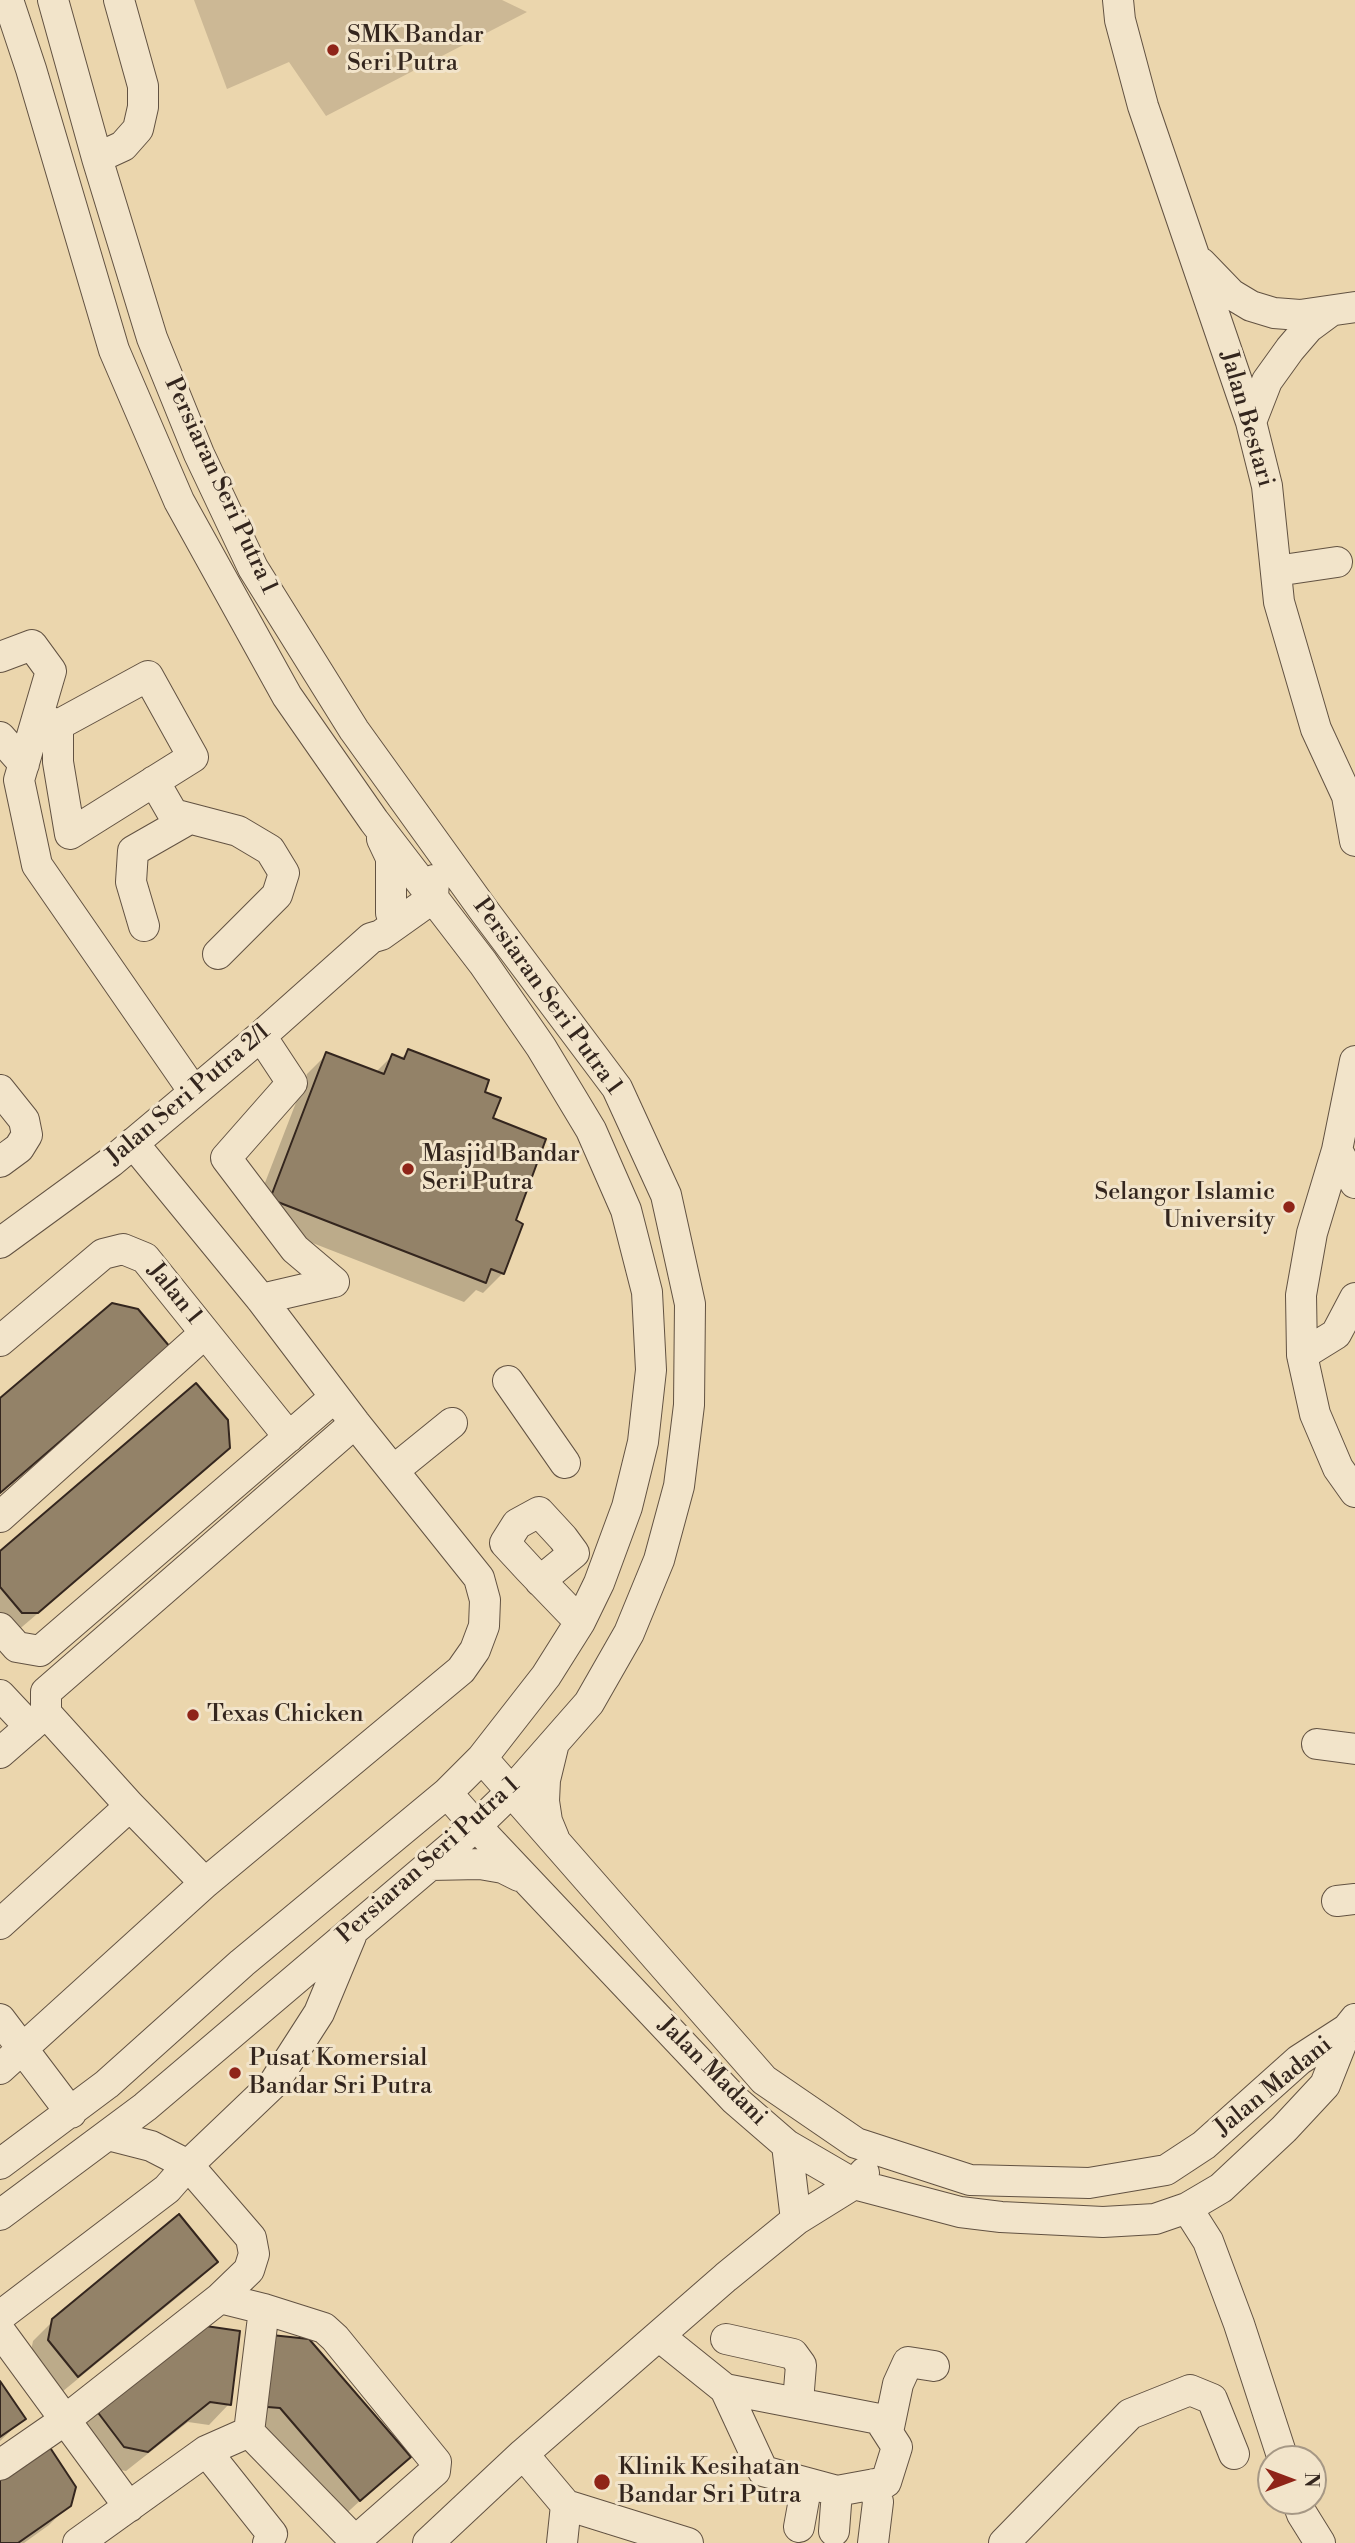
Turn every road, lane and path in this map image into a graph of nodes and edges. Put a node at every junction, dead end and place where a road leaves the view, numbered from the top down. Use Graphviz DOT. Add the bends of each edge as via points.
graph roads {
  1 [pos="8,0"];
  2 [pos="54,0"];
  3 [pos="119,0"];
  4 [pos="1118,0"];
  5 [pos="97,158"];
  6 [pos="1194,255"];
  7 [pos="1343,309"];
  8 [pos="1251,422"];
  9 [pos="1336,562"];
  10 [pos="1276,572"];
  11 [pos="0,657"];
  12 [pos="48,721"];
  13 [pos="354,730"];
  14 [pos="0,737"];
  15 [pos="24,764"];
  16 [pos="153,781"];
  17 [pos="188,819"];
  18 [pos="374,821"];
  19 [pos="1355,841"];
  20 [pos="430,890"];
  21 [pos="394,918"];
  22 [pos="144,926"];
  23 [pos="218,954"];
  24 [pos="483,963"];
  25 [pos="528,970"];
  26 [pos="261,1036"];
  27 [pos="1355,1061"];
  28 [pos="0,1090"];
  29 [pos="194,1091"];
  30 [pos="133,1143"];
  31 [pos="1336,1150"];
  32 [pos="0,1162"];
  33 [pos="1355,1183"];
  34 [pos="0,1243"];
  35 [pos="1355,1298"];
  36 [pos="261,1299"];
  37 [pos="205,1333"];
  38 [pos="0,1341"];
  39 [pos="1302,1355"];
  40 [pos="508,1381"];
  41 [pos="335,1397"];
  42 [pos="355,1423"];
  43 [pos="452,1423"];
  44 [pos="289,1437"];
  45 [pos="565,1463"];
  46 [pos="394,1470"];
  47 [pos="1355,1492"];
  48 [pos="0,1517"];
  49 [pos="540,1580"];
  50 [pos="580,1622"];
  51 [pos="0,1628"];
  52 [pos="0,1695"];
  53 [pos="38,1720"];
  54 [pos="556,1740"];
  55 [pos="1317,1744"];
  56 [pos="1355,1749"];
  57 [pos="0,1753"];
  58 [pos="482,1759"];
  59 [pos="447,1793"];
  60 [pos="510,1793"];
  61 [pos="130,1806"];
  62 [pos="476,1826"];
  63 [pos="558,1847"];
  64 [pos="430,1865"];
  65 [pos="526,1879"];
  66 [pos="205,1883"];
  67 [pos="0,1924"];
  68 [pos="354,1930"];
  69 [pos="0,2019"];
  70 [pos="1351,2024"];
  71 [pos="24,2049"];
  72 [pos="0,2069"];
  73 [pos="46,2080"];
  74 [pos="107,2084"];
  75 [pos="1257,2099"];
  76 [pos="145,2107"];
  77 [pos="71,2113"];
  78 [pos="1284,2129"];
  79 [pos="108,2135"];
  80 [pos="787,2146"];
  81 [pos="883,2152"];
  82 [pos="0,2164"];
  83 [pos="188,2165"];
  84 [pos="854,2185"];
  85 [pos="1187,2208"];
  86 [pos="0,2216"];
  87 [pos="796,2220"];
  88 [pos="220,2298"];
  89 [pos="264,2309"];
  90 [pos="0,2316"];
  91 [pos="0,2330"];
  92 [pos="659,2336"];
  93 [pos="726,2339"];
  94 [pos="934,2366"];
  95 [pos="725,2389"];
  96 [pos="798,2402"];
  97 [pos="65,2420"];
  98 [pos="249,2432"];
  99 [pos="888,2432"];
  100 [pos="1278,2445"];
  101 [pos="206,2451"];
  102 [pos="523,2454"];
  103 [pos="1234,2454"];
  104 [pos="0,2465"];
  105 [pos="807,2483"];
  106 [pos="874,2484"];
  107 [pos="837,2491"];
  108 [pos="566,2505"];
  109 [pos="129,2507"];
  110 [pos="1302,2515"];
  111 [pos="799,2527"];
  112 [pos="834,2531"];
  113 [pos="1011,2541"];
  114 [pos="355,2542"];
  115 [pos="78,2543"];
  116 [pos="268,2543"];
  117 [pos="428,2543"];
  118 [pos="562,2543"];
  119 [pos="688,2543"];
  120 [pos="873,2543"];
  121 [pos="1320,2543"];
  1 -- 18 [label="street, Persiaran Seri Putra 1" via="111,338 148,433 179,501 287,696"];
  2 -- 5 [label="street, Persiaran Seri Putra 1"];
  3 -- 5 [label="street" via="143,86 144,107 138,129 123,146"];
  4 -- 6 [label="street, Jalan Bestari" via="1143,106"];
  5 -- 13 [label="street, Persiaran Seri Putra 1" via="152,338 199,454 253,568"];
  6 -- 7 [label="street" via="1231,294 1251,306 1300,316"];
  6 -- 8 [label="street, Jalan Bestari"];
  7 -- 8 [label="street" via="1308,328 1290,349 1267,381"];
  8 -- 10 [label="street, Jalan Bestari" via="1267,486"];
  9 -- 10 [label="street"];
  10 -- 19 [label="street, Jalan Bestari" via="1286,627 1316,729 1347,796"];
  11 -- 12 [label="street" via="32,645 51,671"];
  12 -- 15 [label="street"];
  12 -- 16 [label="street" via="70,834"];
  12 -- 16 [label="street" via="148,676 193,757"];
  13 -- 20 [label="street" via="370,769 427,855"];
  13 -- 25 [label="street, Persiaran Seri Putra 1"];
  14 -- 15 [label="street"];
  15 -- 29 [label="street" via="19,780 37,865"];
  16 -- 17 [label="street" via="173,814"];
  17 -- 22 [label="street" via="133,851 131,882"];
  17 -- 23 [label="street" via="238,831 270,850 284,873 277,895"];
  18 -- 20 [label="street, Persiaran Seri Putra 1"];
  18 -- 21 [label="street" via="391,858"];
  20 -- 21 [label="street, Jalan Seri Putra 2/1"];
  20 -- 24 [label="street, Persiaran Seri Putra 1"];
  20 -- 25 [label="street" via="452,890 464,898 505,954"];
  21 -- 24 [label="street" via="428,927"];
  21 -- 26 [label="street, Jalan Seri Putra 2/1" via="373,930 371,938"];
  24 -- 50 [label="street, Persiaran Seri Putra 1" via="591,1130 626,1210 647,1292 651,1370 643,1442 627,1507"];
  25 -- 54 [label="street, Persiaran Seri Putra 1" via="617,1088 666,1195 690,1304 689,1405 679,1486 659,1560 629,1633 589,1703"];
  26 -- 29 [label="street, Jalan Seri Putra 2/1"];
  26 -- 36 [label="street" via="292,1083 226,1158 295,1249 334,1282"];
  27 -- 31 [label="street"];
  28 -- 32 [label="street" via="24,1120 27,1135 19,1148"];
  29 -- 30 [label="street, Jalan Seri Putra 2/1"];
  30 -- 34 [label="street, Jalan Seri Putra 2/1"];
  30 -- 36 [label="street"];
  31 -- 33 [label="street"];
  31 -- 39 [label="street" via="1312,1233 1301,1295"];
  35 -- 39 [label="street" via="1336,1334"];
  36 -- 41 [label="street"];
  37 -- 38 [label="street, Jalan 1" via="145,1258 123,1249 103,1254"];
  37 -- 44 [label="street, Jalan 1"];
  37 -- 48 [label="street"];
  39 -- 47 [label="street" via="1315,1414 1338,1468"];
  40 -- 45 [label="street"];
  41 -- 42 [label="street"];
  41 -- 44 [label="street"];
  42 -- 46 [label="street"];
  42 -- 53 [label="street" via="46,1692"];
  43 -- 46 [label="street"];
  44 -- 51 [label="street" via="40,1651 17,1647"];
  46 -- 66 [label="street" via="480,1578 484,1626 475,1650 461,1670"];
  49 -- 50 [label="street"];
  50 -- 58 [label="street, Persiaran Seri Putra 1" via="546,1676"];
  52 -- 53 [label="street"];
  53 -- 57 [label="street"];
  53 -- 61 [label="street"];
  54 -- 60 [label="street, Persiaran Seri Putra 1"];
  54 -- 63 [label="street" via="548,1760 544,1801"];
  55 -- 56 [label="street"];
  58 -- 59 [label="street, Persiaran Seri Putra 1"];
  58 -- 60 [label="street, Jalan Madani"];
  59 -- 62 [label="street, Jalan Madani"];
  59 -- 74 [label="street, Persiaran Seri Putra 1" via="242,1963"];
  60 -- 62 [label="street, Persiaran Seri Putra 1"];
  60 -- 63 [label="street, Jalan Madani"];
  61 -- 66 [label="street"];
  61 -- 67 [label="street"];
  62 -- 64 [label="street, Persiaran Seri Putra 1"];
  62 -- 65 [label="street, Jalan Madani"];
  63 -- 81 [label="street, Jalan Madani" via="764,2080 856,2143"];
  64 -- 65 [label="street" via="480,1864"];
  64 -- 68 [label="street, Persiaran Seri Putra 1"];
  65 -- 80 [label="street, Jalan Madani" via="736,2100"];
  66 -- 71 [label="street"];
  68 -- 76 [label="street, Persiaran Seri Putra 1"];
  68 -- 83 [label="street" via="319,2013 274,2083"];
  69 -- 71 [label="street"];
  70 -- 75 [label="street, Jalan Madani" via="1299,2060"];
  70 -- 78 [label="street, Jalan Madani" via="1325,2085"];
  71 -- 72 [label="street"];
  71 -- 73 [label="street"];
  73 -- 74 [label="street" via="79,2089"];
  73 -- 77 [label="street"];
  74 -- 77 [label="street, Persiaran Seri Putra 1"];
  75 -- 78 [label="street"];
  75 -- 81 [label="street, Jalan Madani" via="1204,2145 1166,2170 1089,2183 970,2180"];
  76 -- 77 [label="street" via="111,2116"];
  76 -- 79 [label="street, Persiaran Seri Putra 1"];
  77 -- 82 [label="street, Persiaran Seri Putra 1"];
  78 -- 85 [label="street, Jalan Madani" via="1221,2188"];
  79 -- 83 [label="street" via="151,2146"];
  79 -- 86 [label="street, Persiaran Seri Putra 1"];
  80 -- 84 [label="street, Jalan Madani"];
  80 -- 87 [label="street"];
  81 -- 84 [label="street"];
  83 -- 88 [label="street" via="251,2238 254,2255 250,2270"];
  83 -- 90 [label="street" via="167,2189"];
  84 -- 85 [label="street, Jalan Madani" via="960,2212 1001,2217 1103,2222 1155,2219"];
  84 -- 87 [label="street"];
  85 -- 100 [label="street" via="1208,2241"];
  87 -- 92 [label="street"];
  88 -- 89 [label="street"];
  88 -- 97 [label="street"];
  89 -- 98 [label="street"];
  89 -- 114 [label="street" via="324,2328 436,2462 435,2471"];
  91 -- 97 [label="street"];
  92 -- 95 [label="street"];
  92 -- 102 [label="street"];
  93 -- 96 [label="street" via="793,2354 801,2365"];
  94 -- 99 [label="street" via="908,2362 898,2384"];
  95 -- 96 [label="street"];
  95 -- 105 [label="street" via="763,2471"];
  96 -- 99 [label="street" via="879,2418"];
  97 -- 104 [label="street"];
  97 -- 109 [label="street"];
  98 -- 101 [label="street"];
  98 -- 114 [label="street"];
  99 -- 106 [label="street" via="897,2447 886,2482"];
  101 -- 109 [label="street"];
  101 -- 116 [label="street" via="272,2535"];
  102 -- 108 [label="street"];
  102 -- 117 [label="street"];
  103 -- 113 [label="street" via="1212,2399 1190,2390 1130,2414"];
  105 -- 107 [label="street"];
  105 -- 111 [label="street"];
  106 -- 107 [label="street"];
  106 -- 120 [label="street" via="878,2502"];
  107 -- 112 [label="street"];
  108 -- 118 [label="street"];
  108 -- 119 [label="street"];
  109 -- 115 [label="street"];
  110 -- 121 [label="street"];
}
